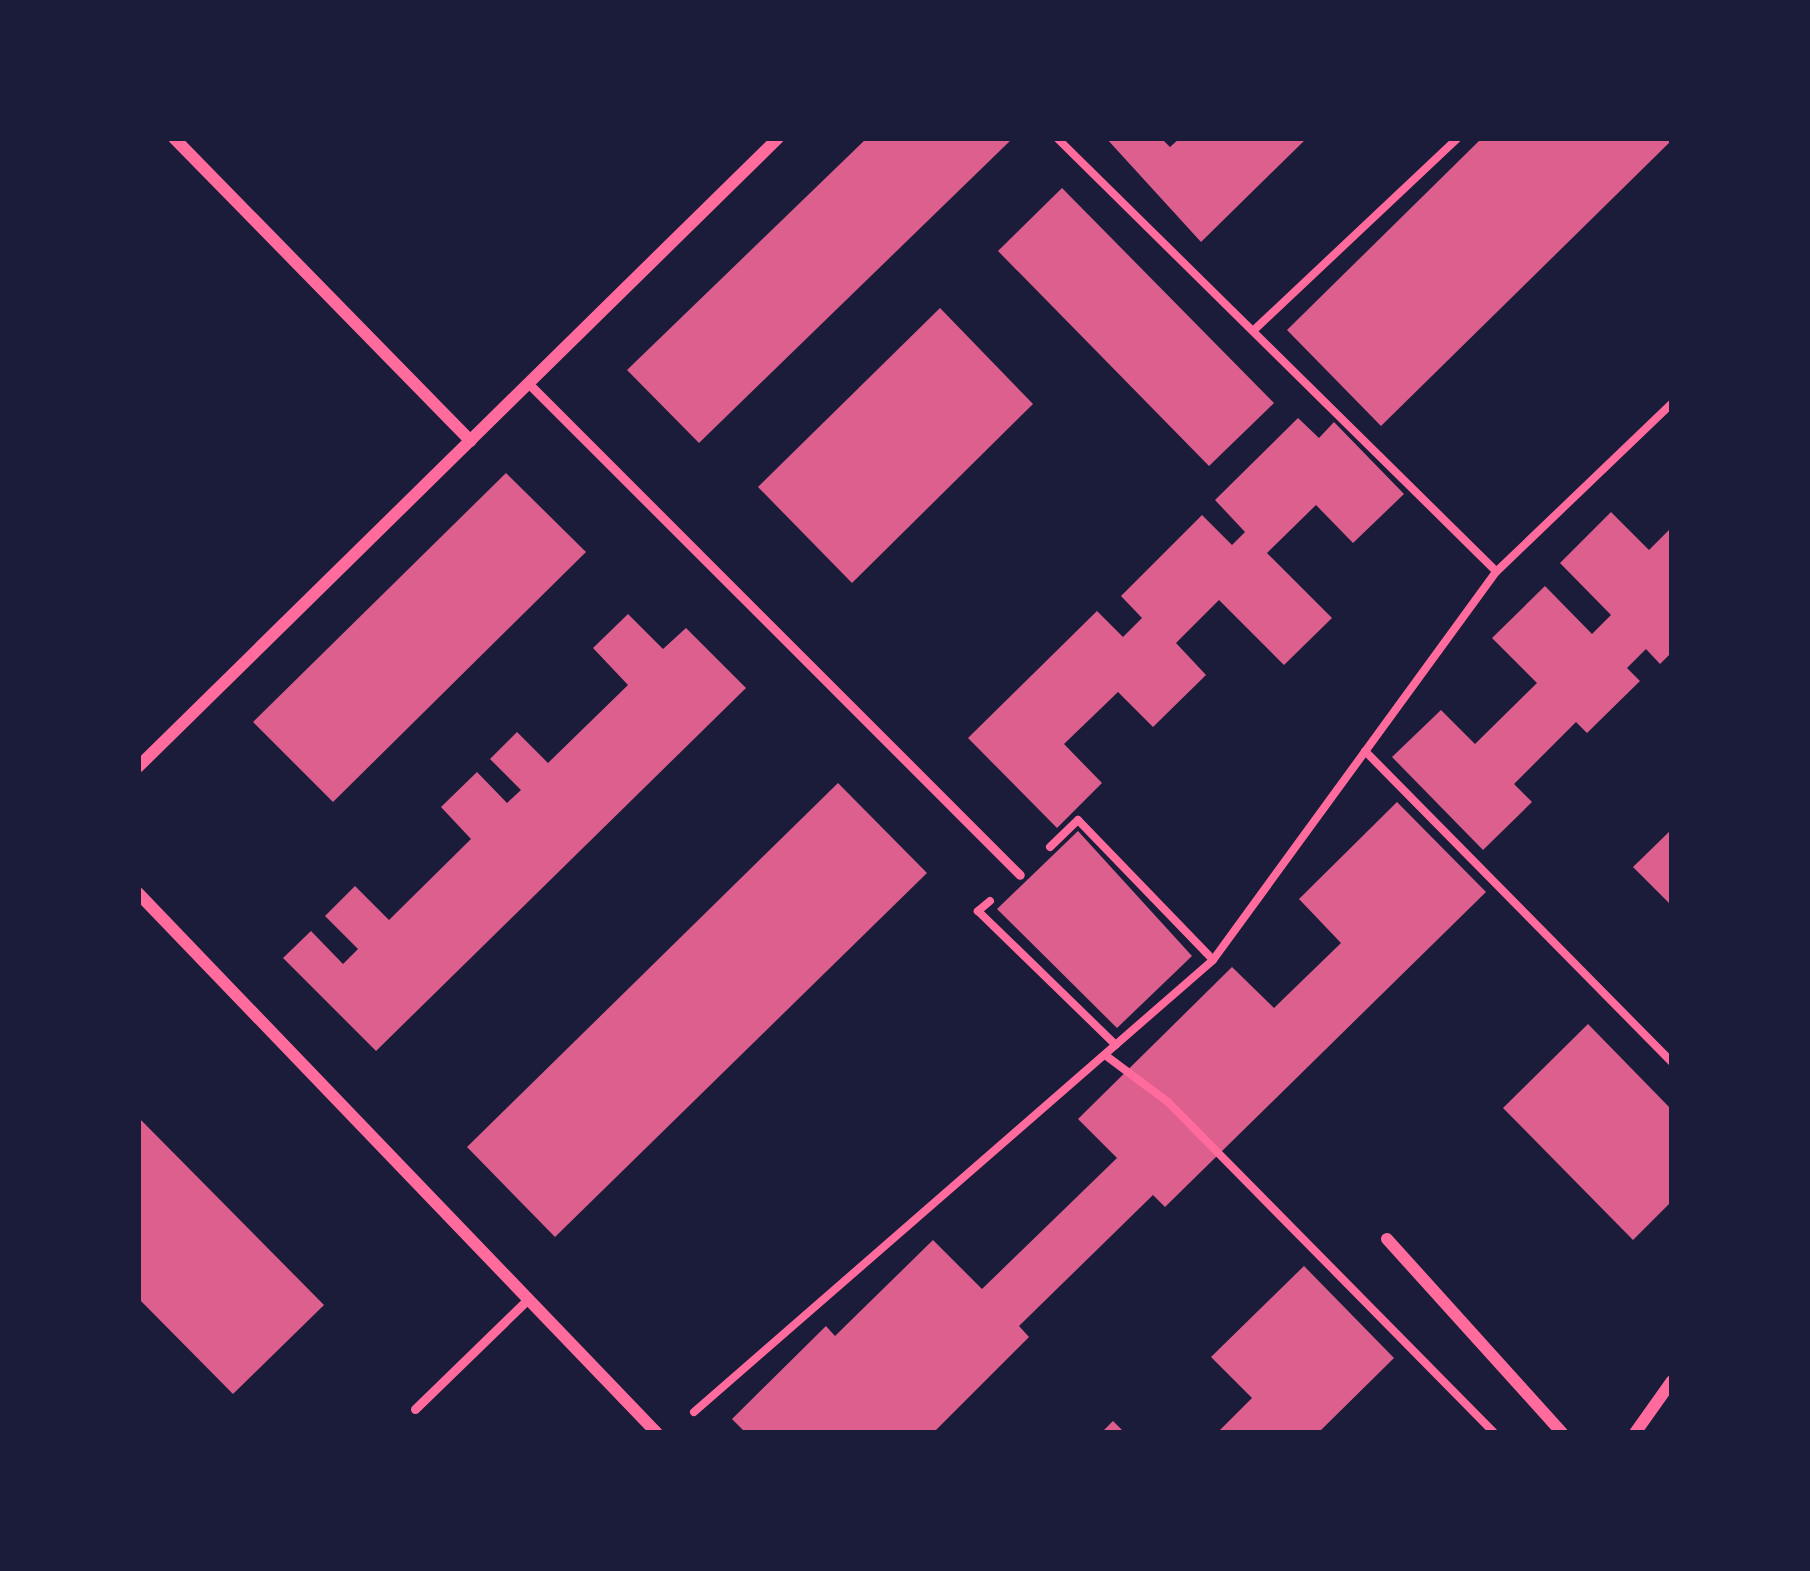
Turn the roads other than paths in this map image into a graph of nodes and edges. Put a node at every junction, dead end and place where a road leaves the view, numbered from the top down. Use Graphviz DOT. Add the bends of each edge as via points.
graph roads {
  1 [pos="174,138"];
  2 [pos="778,138"];
  3 [pos="529,384"];
  4 [pos="471,441"];
  5 [pos="138,767"];
  6 [pos="1020,875"];
  7 [pos="138,893"];
  8 [pos="1387,1239"];
  9 [pos="527,1300"];
  10 [pos="1672,1381"];
  11 [pos="416,1409"];
  12 [pos="657,1433"];
  13 [pos="1562,1433"];
  14 [pos="1635,1433"];
  1 -- 4 [label="street"];
  2 -- 3 [label="street"];
  3 -- 4 [label="street"];
  3 -- 6 [label="lane"];
  4 -- 5 [label="street"];
  7 -- 9 [label="street"];
  8 -- 13 [label="street"];
  9 -- 11 [label="lane"];
  9 -- 12 [label="street"];
  10 -- 14 [label="street"];
}
